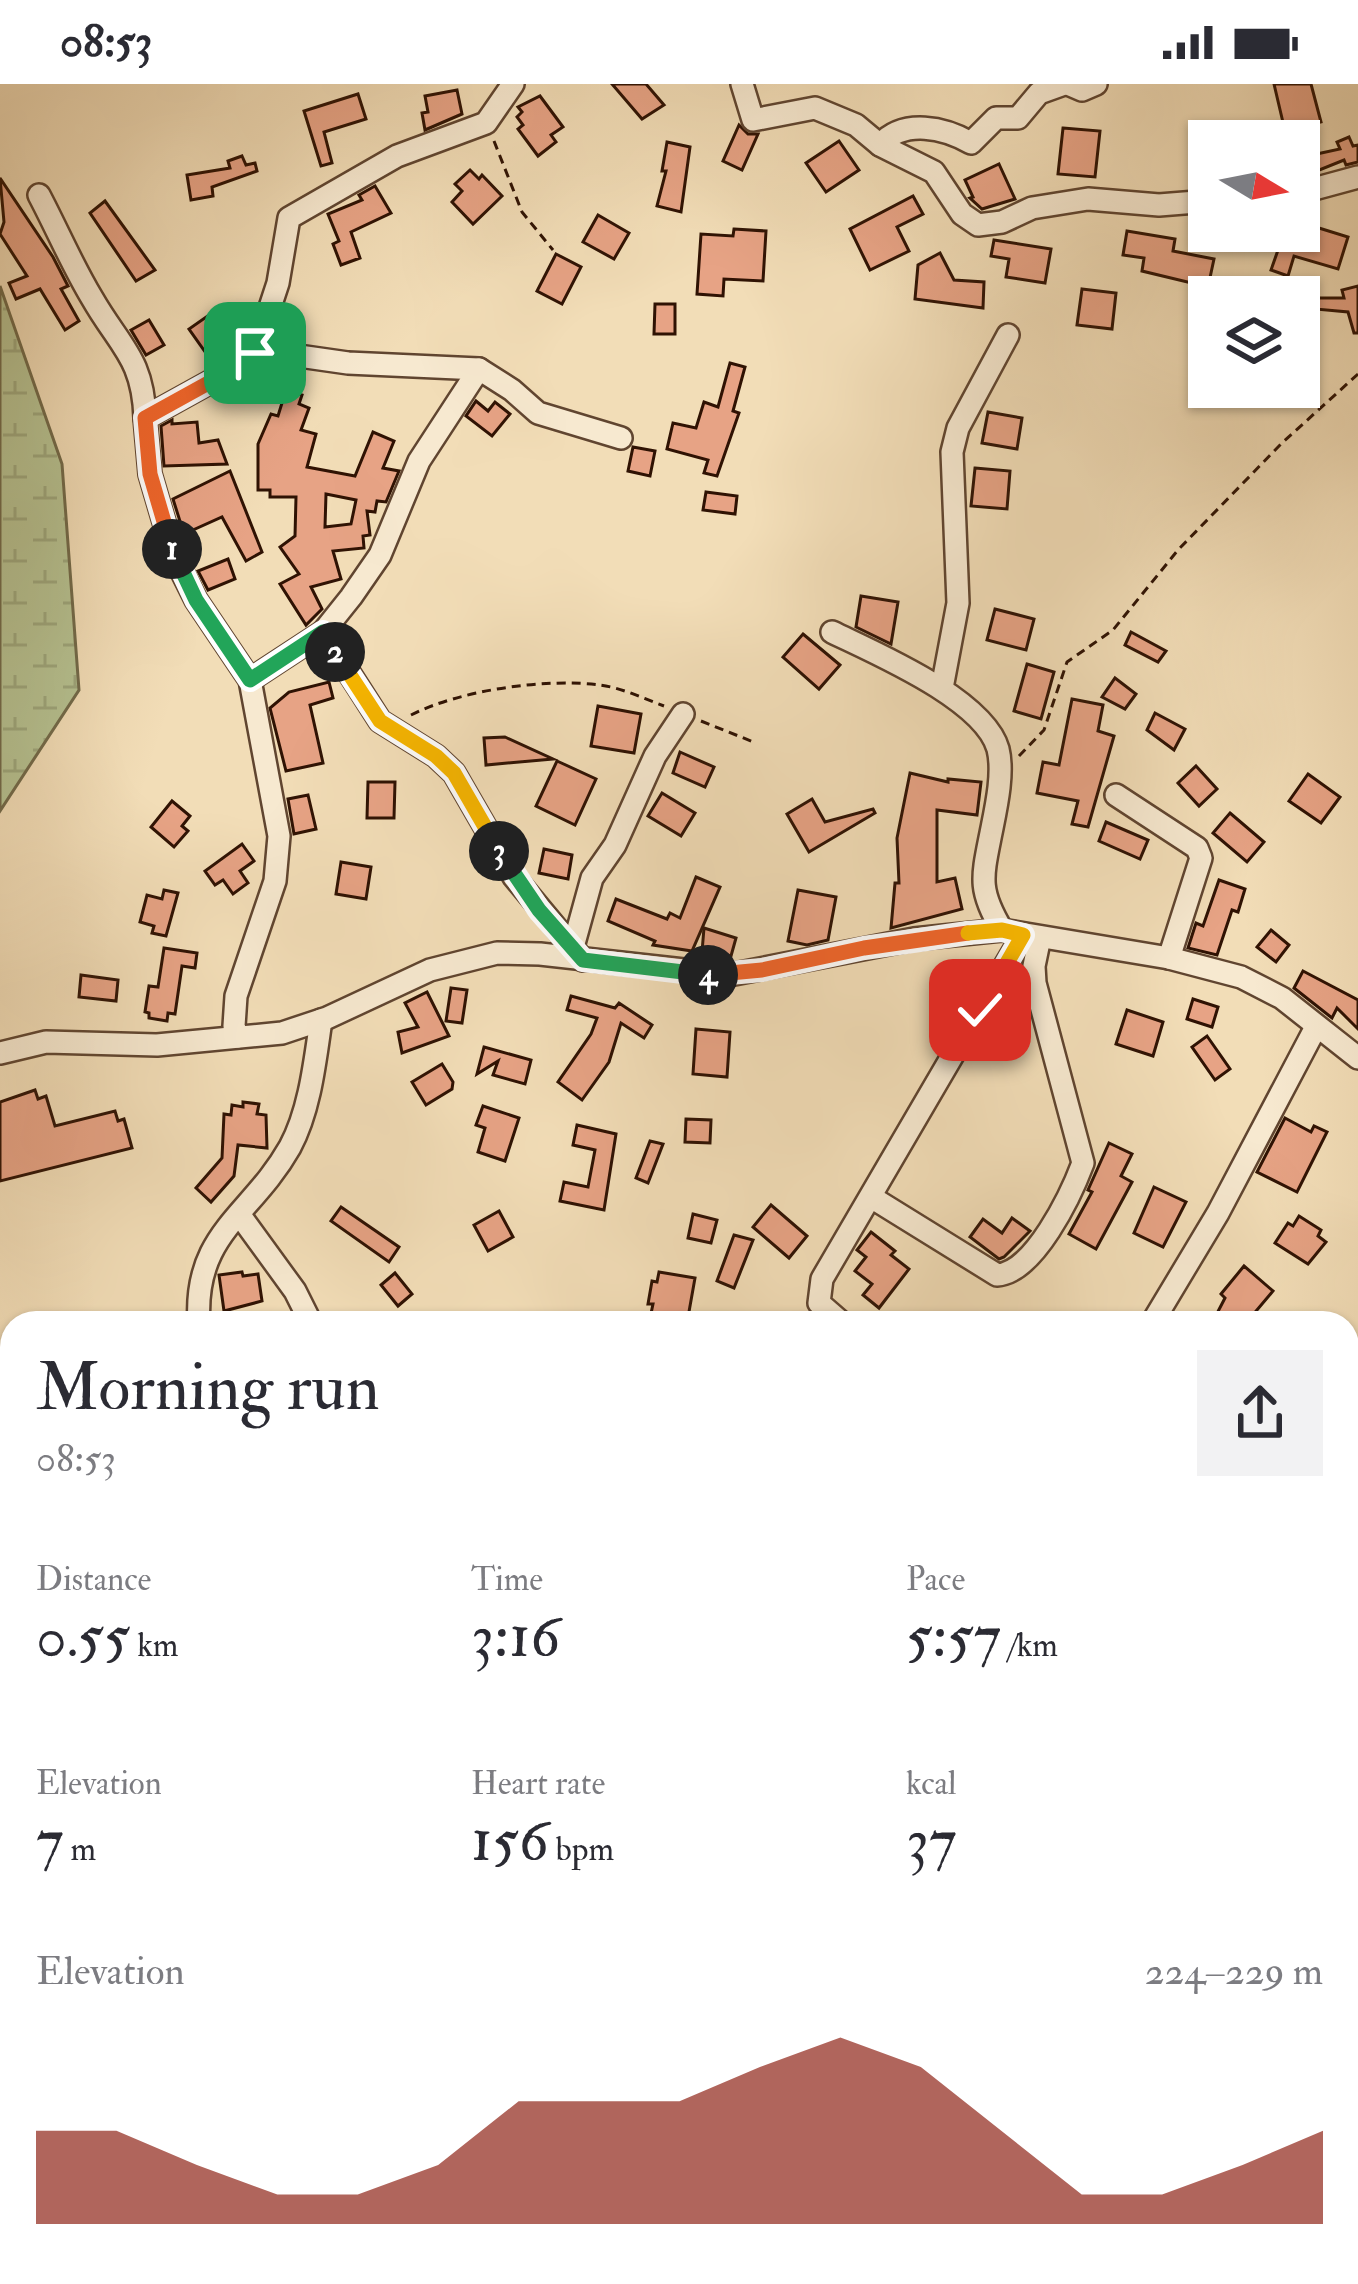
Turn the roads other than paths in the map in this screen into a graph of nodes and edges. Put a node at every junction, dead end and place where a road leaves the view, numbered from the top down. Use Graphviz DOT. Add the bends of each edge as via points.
graph roads {
  1 [pos="513,84"];
  2 [pos="742,84"];
  3 [pos="1066,84"];
  4 [pos="1096,84"];
  5 [pos="880,145"];
  6 [pos="1358,176"];
  7 [pos="1320,187"];
  8 [pos="39,195"];
  9 [pos="1188,203"];
  10 [pos="1008,334"];
  11 [pos="292,355"];
  12 [pos="479,369"];
  13 [pos="145,418"];
  14 [pos="621,438"];
  15 [pos="323,632"];
  16 [pos="832,632"];
  17 [pos="250,680"];
  18 [pos="942,688"];
  19 [pos="683,713"];
  20 [pos="1116,795"];
  21 [pos="1022,934"];
  22 [pos="578,954"];
  23 [pos="1169,958"];
  24 [pos="321,1020"];
  25 [pos="1316,1027"];
  26 [pos="238,1037"];
  27 [pos="0,1053"];
  28 [pos="1358,1058"];
  29 [pos="871,1197"];
  30 [pos="239,1214"];
  31 [pos="200,1311"];
  32 [pos="305,1311"];
  33 [pos="824,1311"];
  34 [pos="1159,1311"];
  1 -- 13 [label="street" via="486,123 397,156 290,218 278,283 250,360"];
  2 -- 5 [label="street" via="753,120 815,108"];
  3 -- 4 [label="street"];
  3 -- 5 [label="street" via="1039,93 1018,118 996,118 971,143 919,128"];
  5 -- 9 [label="street" via="934,172 978,225 1088,200"];
  6 -- 7 [label="street"];
  8 -- 13 [label="street" via="136,364"];
  10 -- 18 [label="street" via="952,452 958,603"];
  11 -- 12 [label="street"];
  12 -- 14 [label="street" via="538,413"];
  12 -- 15 [label="street" via="419,461 380,555"];
  13 -- 17 [label="street" via="150,474 174,556"];
  15 -- 17 [label="street"];
  15 -- 22 [label="street" via="389,728 454,773 514,878"];
  16 -- 18 [label="street"];
  17 -- 26 [label="street" via="279,860 236,996"];
  18 -- 21 [label="street" via="998,748 984,900"];
  19 -- 22 [label="street" via="592,878"];
  20 -- 23 [label="street" via="1201,858"];
  21 -- 22 [label="street" via="914,939 729,975"];
  21 -- 23 [label="street"];
  21 -- 29 [label="street"];
  21 -- 29 [label="street" via="1083,1163 1056,1218 1024,1263 997,1275"];
  22 -- 24 [label="street" via="468,958"];
  23 -- 25 [label="street" via="1241,977"];
  24 -- 26 [label="street"];
  24 -- 30 [label="street" via="292,1143"];
  25 -- 28 [label="street"];
  25 -- 34 [label="street"];
  26 -- 27 [label="street" via="46,1042"];
  29 -- 33 [label="street" via="819,1290"];
  30 -- 31 [label="street" via="209,1252"];
  30 -- 32 [label="street"];
}
